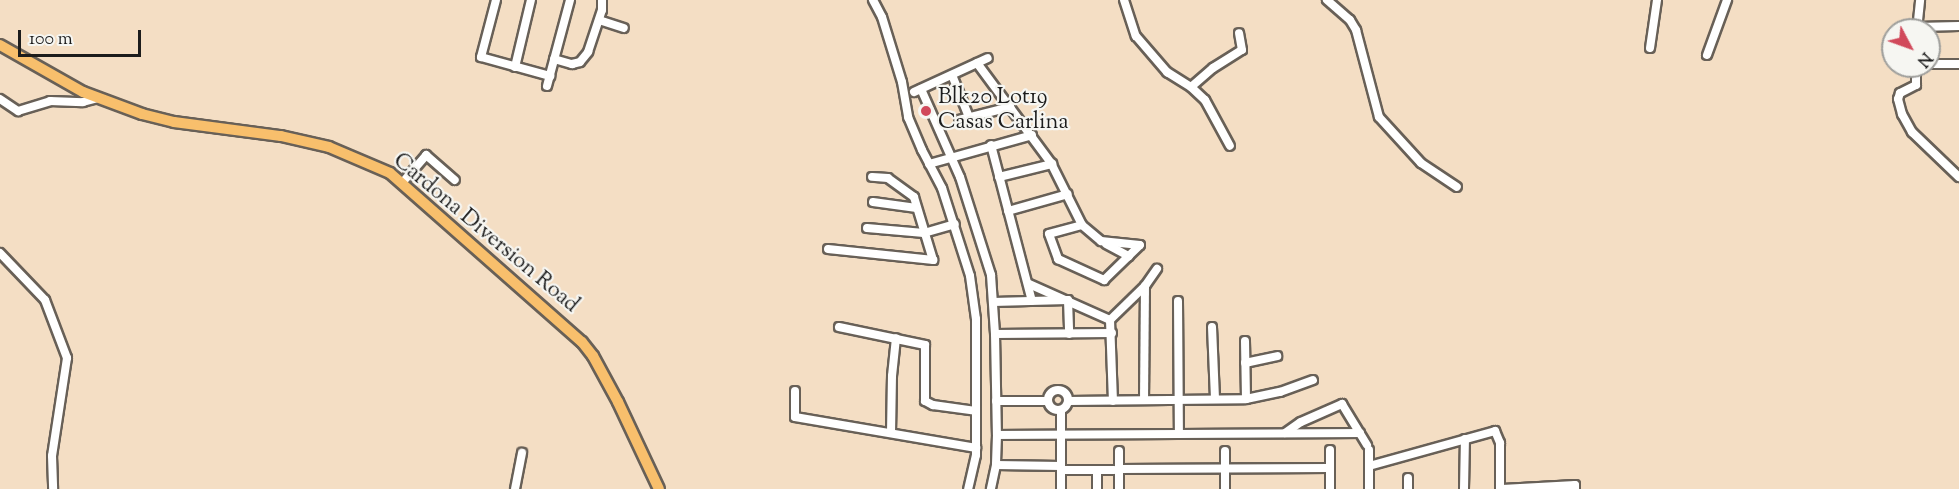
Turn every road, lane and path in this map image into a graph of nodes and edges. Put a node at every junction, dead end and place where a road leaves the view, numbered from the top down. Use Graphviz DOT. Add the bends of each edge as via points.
graph roads {
  1 [pos="496,0"];
  2 [pos="531,0"];
  3 [pos="570,0"];
  4 [pos="602,0"];
  5 [pos="873,0"];
  6 [pos="1124,0"];
  7 [pos="1327,0"];
  8 [pos="1657,0"];
  9 [pos="1727,0"];
  10 [pos="1920,0"];
  11 [pos="1918,18"];
  12 [pos="599,20"];
  13 [pos="1959,26"];
  14 [pos="1941,27"];
  15 [pos="624,28"];
  16 [pos="1239,33"];
  17 [pos="0,45"];
  18 [pos="1650,48"];
  19 [pos="1707,55"];
  20 [pos="988,58"];
  21 [pos="554,59"];
  22 [pos="977,63"];
  23 [pos="1941,64"];
  24 [pos="1959,64"];
  25 [pos="515,67"];
  26 [pos="952,75"];
  27 [pos="550,76"];
  28 [pos="1916,78"];
  29 [pos="547,86"];
  30 [pos="1191,87"];
  31 [pos="99,98"];
  32 [pos="0,99"];
  33 [pos="1010,107"];
  34 [pos="969,117"];
  35 [pos="959,120"];
  36 [pos="1032,135"];
  37 [pos="991,145"];
  38 [pos="1230,146"];
  39 [pos="951,156"];
  40 [pos="929,164"];
  41 [pos="1052,164"];
  42 [pos="872,177"];
  43 [pos="999,177"];
  44 [pos="1959,177"];
  45 [pos="455,180"];
  46 [pos="402,183"];
  47 [pos="1456,187"];
  48 [pos="1068,194"];
  49 [pos="873,202"];
  50 [pos="917,208"];
  51 [pos="1008,211"];
  52 [pos="955,224"];
  53 [pos="1082,225"];
  54 [pos="867,228"];
  55 [pos="924,233"];
  56 [pos="1101,241"];
  57 [pos="828,249"];
  58 [pos="0,253"];
  59 [pos="1129,256"];
  60 [pos="1157,269"];
  61 [pos="1029,284"];
  62 [pos="1145,286"];
  63 [pos="1068,300"];
  64 [pos="1032,301"];
  65 [pos="993,302"];
  66 [pos="1178,302"];
  67 [pos="1110,320"];
  68 [pos="839,327"];
  69 [pos="1212,327"];
  70 [pos="1112,333"];
  71 [pos="995,334"];
  72 [pos="1069,334"];
  73 [pos="896,339"];
  74 [pos="1245,341"];
  75 [pos="1277,356"];
  76 [pos="1245,363"];
  77 [pos="1313,380"];
  78 [pos="795,391"];
  79 [pos="1215,399"];
  80 [pos="1246,399"];
  81 [pos="1068,400"];
  82 [pos="1144,400"];
  83 [pos="1179,400"];
  84 [pos="996,401"];
  85 [pos="1048,401"];
  86 [pos="1113,401"];
  87 [pos="1060,410"];
  88 [pos="976,411"];
  89 [pos="891,433"];
  90 [pos="1360,433"];
  91 [pos="1179,434"];
  92 [pos="1283,434"];
  93 [pos="997,435"];
  94 [pos="1061,435"];
  95 [pos="1465,439"];
  96 [pos="976,448"];
  97 [pos="1330,450"];
  98 [pos="1119,451"];
  99 [pos="1225,452"];
  100 [pos="522,453"];
  101 [pos="996,465"];
  102 [pos="1369,466"];
  103 [pos="1061,468"];
  104 [pos="1330,468"];
  105 [pos="1116,469"];
  106 [pos="1225,469"];
  107 [pos="1097,470"];
  108 [pos="1408,478"];
  109 [pos="1575,487"];
  110 [pos="53,489"];
  111 [pos="514,489"];
  112 [pos="659,489"];
  113 [pos="968,489"];
  114 [pos="991,489"];
  115 [pos="1061,489"];
  116 [pos="1097,489"];
  117 [pos="1119,489"];
  118 [pos="1225,489"];
  119 [pos="1330,489"];
  120 [pos="1369,489"];
  121 [pos="1408,489"];
  122 [pos="1464,489"];
  123 [pos="1501,489"];
  1 -- 25 [label="street" via="481,57"];
  2 -- 25 [label="street"];
  3 -- 21 [label="street"];
  4 -- 12 [label="street"];
  5 -- 40 [label="street" via="902,82 908,117"];
  6 -- 30 [label="street" via="1136,36 1167,72"];
  7 -- 47 [label="street" via="1356,30 1379,117 1420,163"];
  8 -- 18 [label="street"];
  9 -- 19 [label="street"];
  10 -- 11 [label="street"];
  12 -- 15 [label="street"];
  12 -- 21 [label="street" via="588,52 580,62"];
  13 -- 14 [label="street"];
  16 -- 30 [label="street" via="1242,50"];
  17 -- 31 [label="main road, Cardona Diversion Road"];
  20 -- 22 [label="street"];
  21 -- 27 [label="street"];
  22 -- 26 [label="street"];
  22 -- 33 [label="street"];
  23 -- 24 [label="street"];
  25 -- 27 [label="street"];
  26 -- 34 [label="street"];
  26 -- 39 [label="street" via="917,90"];
  27 -- 29 [label="street"];
  28 -- 44 [label="street" via="1916,85 1900,93 1902,114 1912,132"];
  30 -- 38 [label="street" via="1216,116"];
  31 -- 32 [label="street" via="83,102 50,101 18,111"];
  31 -- 46 [label="main road, Cardona Diversion Road" via="174,122 281,136 328,147 374,165"];
  33 -- 34 [label="street"];
  33 -- 36 [label="street"];
  34 -- 35 [label="street"];
  36 -- 37 [label="street"];
  36 -- 41 [label="street"];
  37 -- 39 [label="street"];
  37 -- 43 [label="street"];
  39 -- 40 [label="street"];
  39 -- 65 [label="street" via="991,275"];
  40 -- 52 [label="street"];
  41 -- 43 [label="street"];
  41 -- 48 [label="street"];
  42 -- 50 [label="street" via="888,178 910,192"];
  43 -- 51 [label="street"];
  45 -- 46 [label="street" via="426,155"];
  46 -- 112 [label="main road, Cardona Diversion Road" via="582,342 618,402"];
  48 -- 51 [label="street"];
  48 -- 53 [label="street"];
  49 -- 50 [label="street"];
  50 -- 55 [label="street"];
  51 -- 61 [label="street"];
  52 -- 55 [label="street"];
  52 -- 88 [label="street" via="970,276 976,319"];
  53 -- 56 [label="street"];
  53 -- 59 [label="street" via="1049,234 1058,259 1104,280"];
  54 -- 55 [label="street"];
  55 -- 57 [label="street" via="933,260"];
  56 -- 59 [label="street"];
  56 -- 59 [label="street" via="1140,245"];
  58 -- 110 [label="street" via="45,300 67,358 52,456"];
  60 -- 62 [label="street"];
  61 -- 63 [label="street"];
  61 -- 64 [label="street"];
  62 -- 67 [label="street"];
  62 -- 82 [label="street"];
  63 -- 64 [label="street"];
  63 -- 67 [label="street"];
  63 -- 72 [label="street"];
  64 -- 65 [label="street"];
  65 -- 71 [label="street"];
  66 -- 83 [label="street"];
  67 -- 70 [label="street"];
  68 -- 73 [label="street"];
  69 -- 79 [label="street"];
  70 -- 72 [label="street"];
  70 -- 86 [label="street"];
  71 -- 72 [label="street"];
  71 -- 84 [label="street"];
  73 -- 88 [label="street" via="927,348 925,401"];
  73 -- 89 [label="street"];
  74 -- 76 [label="street"];
  75 -- 76 [label="street"];
  76 -- 80 [label="street"];
  77 -- 80 [label="street"];
  78 -- 89 [label="street" via="795,417"];
  79 -- 80 [label="street"];
  79 -- 83 [label="street"];
  81 -- 85 [label="street" via="1058,390 1050,394"];
  81 -- 86 [label="street"];
  81 -- 87 [label="street"];
  82 -- 83 [label="street"];
  82 -- 86 [label="street"];
  83 -- 91 [label="street"];
  84 -- 85 [label="street"];
  84 -- 93 [label="street"];
  85 -- 87 [label="street" via="1051,408"];
  87 -- 94 [label="street"];
  88 -- 96 [label="street"];
  89 -- 96 [label="street"];
  90 -- 92 [label="street"];
  90 -- 92 [label="street" via="1342,404"];
  90 -- 102 [label="street" via="1368,447"];
  91 -- 92 [label="street"];
  91 -- 94 [label="street"];
  93 -- 94 [label="street"];
  93 -- 101 [label="street"];
  94 -- 103 [label="street"];
  95 -- 102 [label="street"];
  95 -- 122 [label="street"];
  95 -- 123 [label="street" via="1495,431 1500,443"];
  96 -- 113 [label="street"];
  97 -- 104 [label="street"];
  98 -- 105 [label="street"];
  99 -- 106 [label="street"];
  100 -- 111 [label="street"];
  101 -- 103 [label="street"];
  101 -- 114 [label="street"];
  102 -- 120 [label="street"];
  103 -- 107 [label="street"];
  103 -- 115 [label="street"];
  104 -- 106 [label="street"];
  104 -- 119 [label="street"];
  105 -- 106 [label="street"];
  105 -- 107 [label="street"];
  105 -- 117 [label="street"];
  106 -- 118 [label="street"];
  107 -- 116 [label="street"];
  108 -- 121 [label="street"];
  109 -- 123 [label="street"];
}
